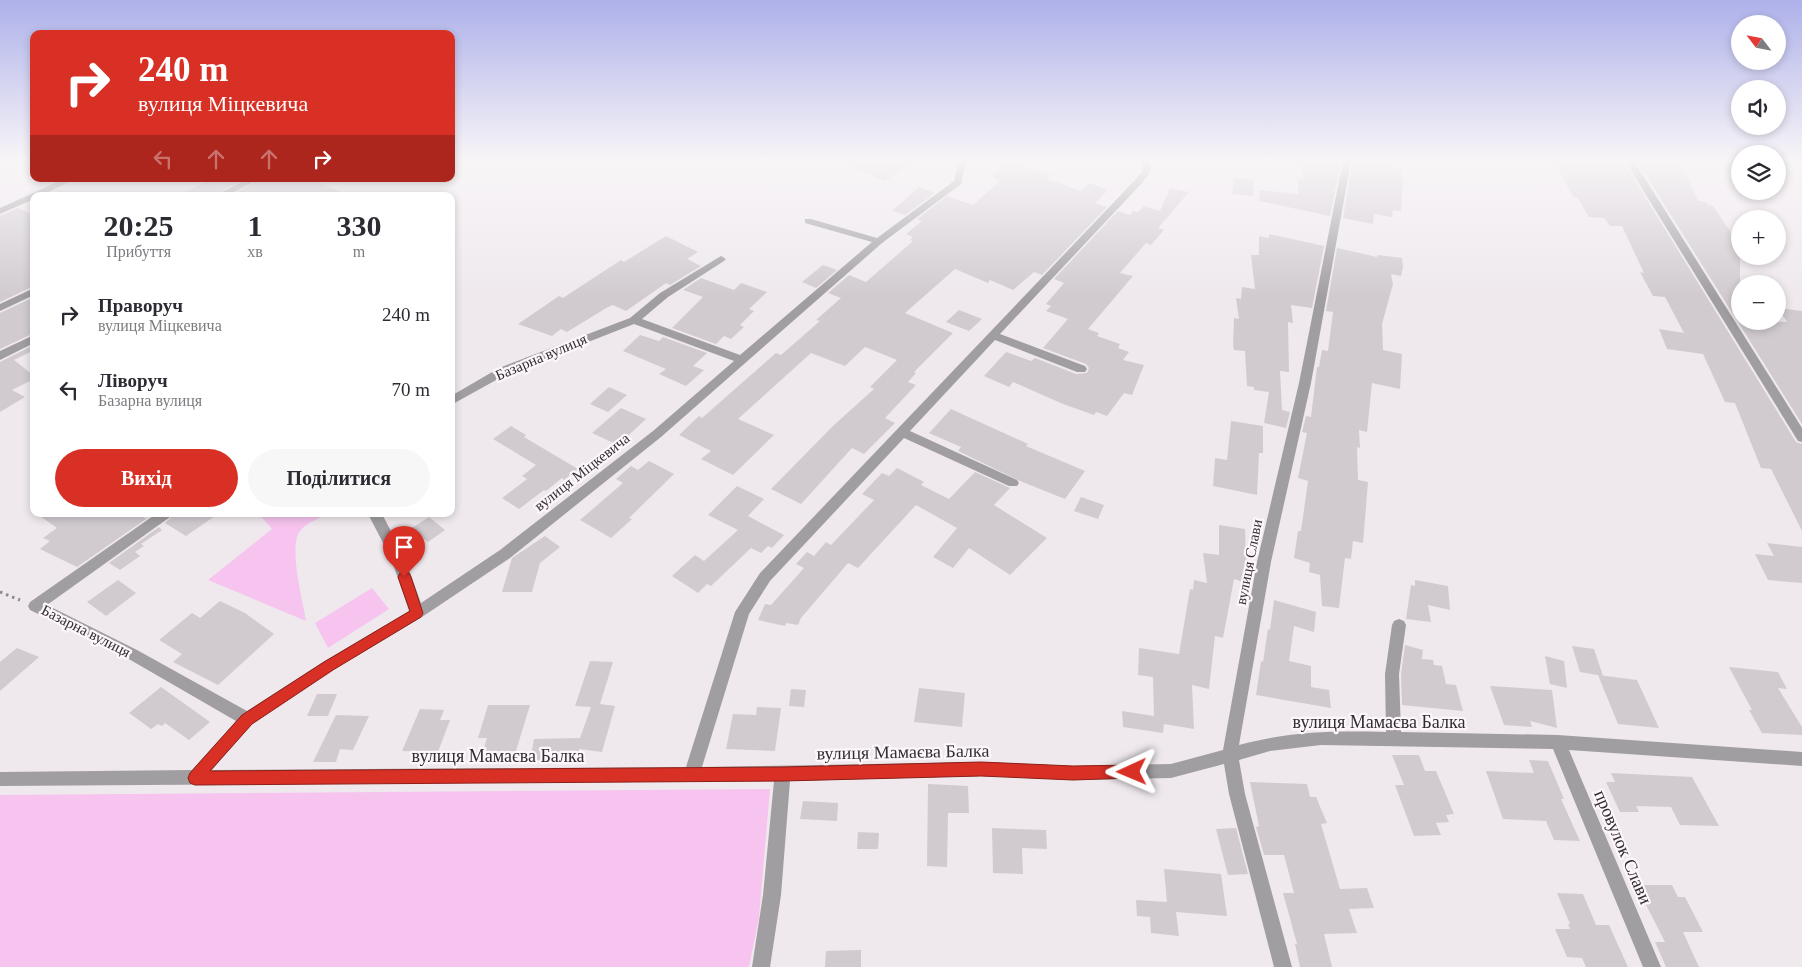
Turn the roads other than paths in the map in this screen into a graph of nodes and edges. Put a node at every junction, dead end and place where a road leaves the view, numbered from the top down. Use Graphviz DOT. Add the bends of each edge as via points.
graph roads {
  1 [pos="926,206"];
  2 [pos="1116,206"];
  3 [pos="1339,206"];
  4 [pos="1656,206"];
  5 [pos="808,221"];
  6 [pos="879,241"];
  7 [pos="721,259"];
  8 [pos="30,293"];
  9 [pos="0,308"];
  10 [pos="634,320"];
  11 [pos="992,335"];
  12 [pos="30,340"];
  13 [pos="0,356"];
  14 [pos="742,360"];
  15 [pos="1081,369"];
  16 [pos="455,399"];
  17 [pos="902,432"];
  18 [pos="1802,438"];
  19 [pos="1012,483"];
  20 [pos="160,517"];
  21 [pos="378,517"];
  22 [pos="417,613"];
  23 [pos="1399,625"];
  24 [pos="247,719"];
  25 [pos="1394,740"];
  26 [pos="1558,742"];
  27 [pos="1230,754"];
  28 [pos="1802,759"];
  29 [pos="783,774"];
  30 [pos="692,775"];
  31 [pos="195,778"];
  32 [pos="0,779"];
  33 [pos="760,967"];
  34 [pos="1283,967"];
  35 [pos="1652,967"];
  1 -- 6 [label="street, вулиця Міцкевича"];
  2 -- 11 [label="street"];
  3 -- 27 [label="street, вулиця Слави" via="1306,383 1264,562"];
  4 -- 18 [label="street"];
  5 -- 6 [label="street"];
  6 -- 14 [label="street, вулиця Міцкевича"];
  7 -- 10 [label="street, Базарна вулиця" via="664,295"];
  8 -- 9 [label="street"];
  10 -- 14 [label="street"];
  10 -- 16 [label="street, Базарна вулиця" via="503,371"];
  11 -- 15 [label="street"];
  11 -- 17 [label="street"];
  12 -- 13 [label="street"];
  14 -- 22 [label="street, вулиця Міцкевича" via="657,434 520,542"];
  17 -- 19 [label="street"];
  17 -- 30 [label="street" via="765,577 742,612"];
  20 -- 24 [label="street, Базарна вулиця" via="36,606 132,654"];
  21 -- 22 [label="street" via="398,558"];
  22 -- 24 [label="street, вулиця Міцкевича"];
  23 -- 25 [label="street" via="1392,674"];
  24 -- 31 [label="street, вулиця Міцкевича"];
  25 -- 26 [label="street, вулиця Мамаєва Балка"];
  25 -- 27 [label="street, вулиця Мамаєва Балка" via="1322,738 1270,744"];
  26 -- 28 [label="street, вулиця Мамаєва Балка"];
  26 -- 35 [label="street, провулок Слави"];
  27 -- 29 [label="street, вулиця Мамаєва Балка" via="1171,771 1073,773 981,769"];
  27 -- 34 [label="street, вулиця Слави" via="1237,794"];
  29 -- 30 [label="street, вулиця Мамаєва Балка"];
  29 -- 33 [label="street" via="772,895"];
  30 -- 31 [label="street, вулиця Мамаєва Балка"];
  31 -- 32 [label="street, вулиця Мамаєва Балка"];
}
